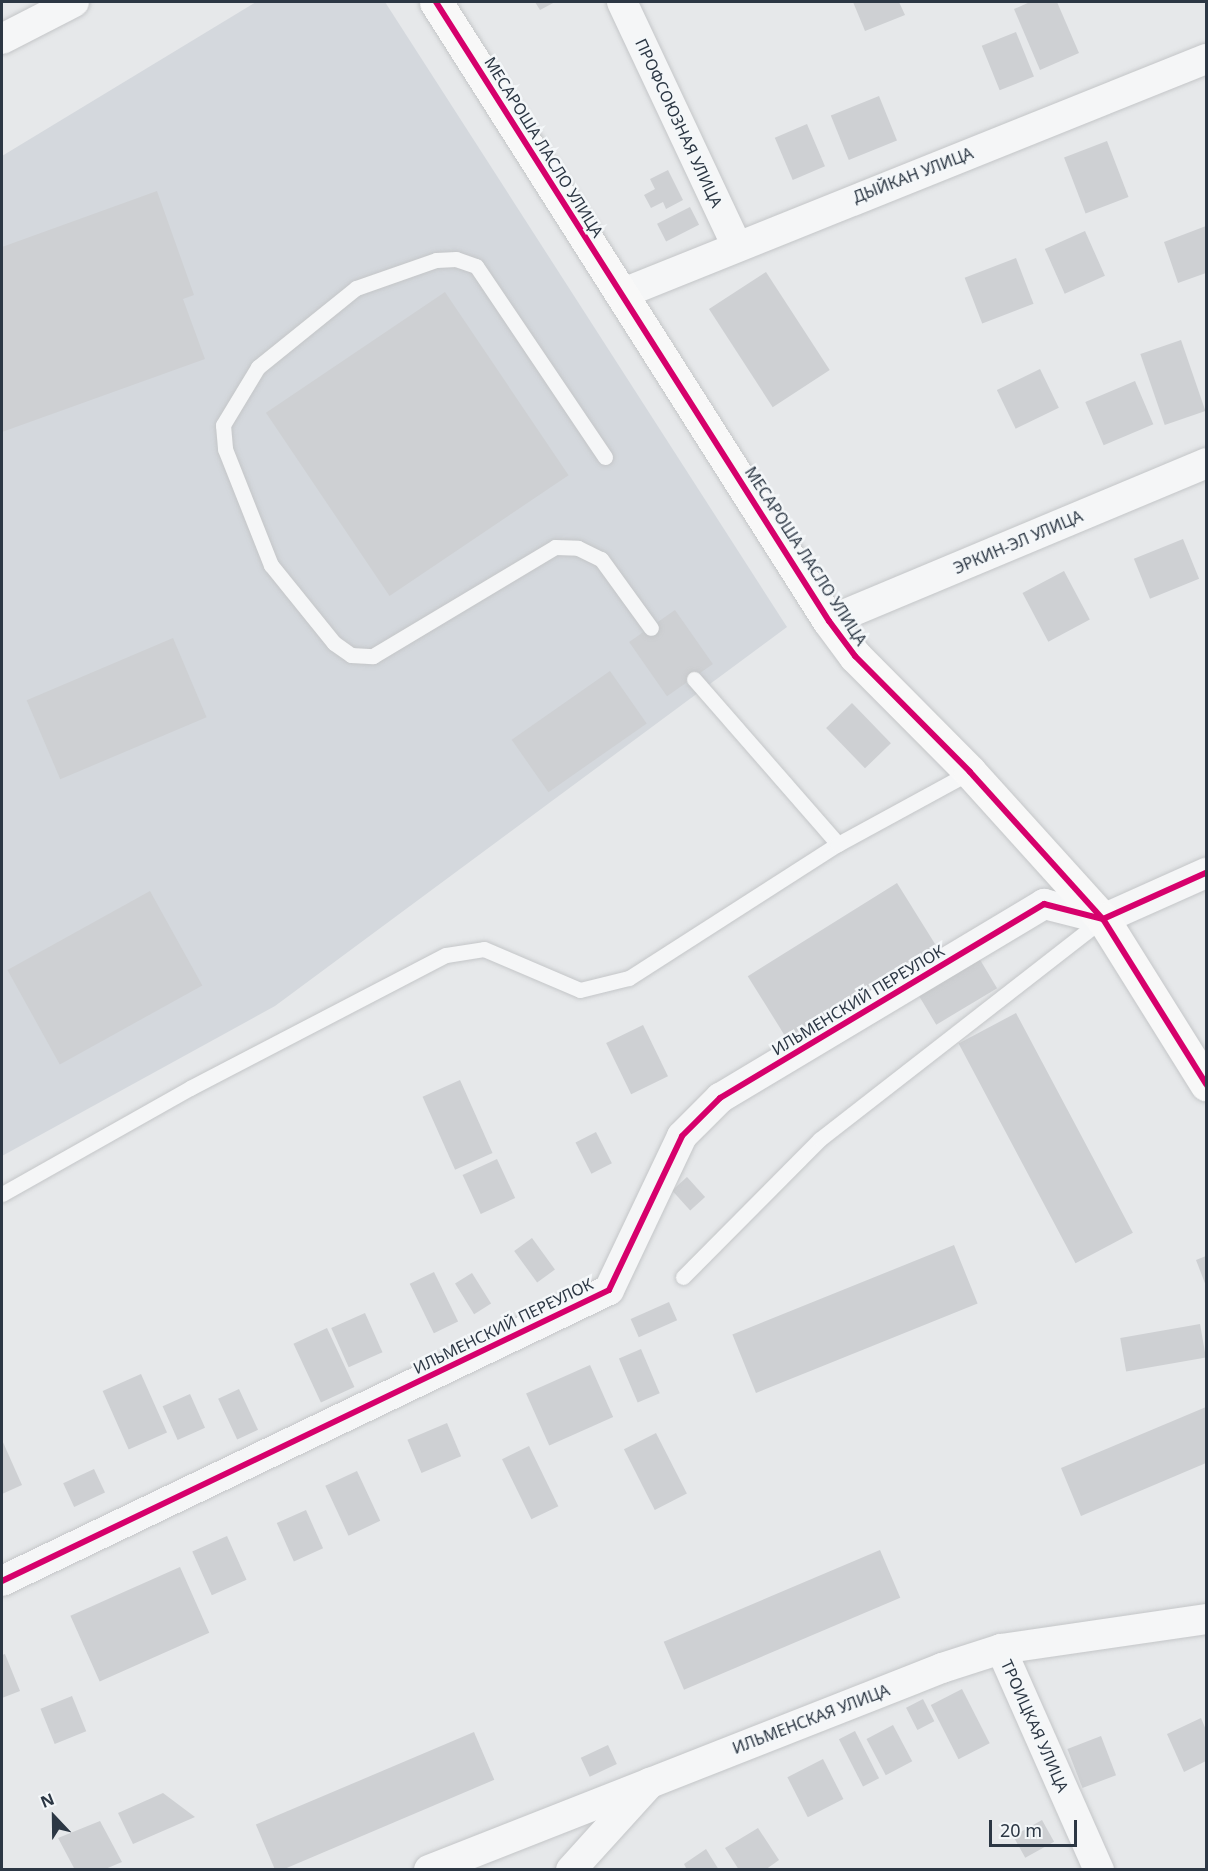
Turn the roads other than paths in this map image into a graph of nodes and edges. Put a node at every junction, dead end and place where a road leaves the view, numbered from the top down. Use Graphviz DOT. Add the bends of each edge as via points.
graph roads {
  1 [pos="74,2"];
  2 [pos="435,2"];
  3 [pos="622,2"];
  4 [pos="2,39"];
  5 [pos="1206,59"];
  6 [pos="736,244"];
  7 [pos="621,294"];
  8 [pos="605,457"];
  9 [pos="1206,463"];
  10 [pos="829,621"];
  11 [pos="651,628"];
  12 [pos="694,678"];
  13 [pos="970,771"];
  14 [pos="838,844"];
  15 [pos="1206,873"];
  16 [pos="1103,919"];
  17 [pos="1206,1084"];
  18 [pos="2,1194"];
  19 [pos="683,1277"];
  20 [pos="2,1581"];
  21 [pos="1206,1618"];
  22 [pos="1001,1649"];
  23 [pos="654,1779"];
  24 [pos="429,1869"];
  25 [pos="570,1869"];
  26 [pos="1099,1869"];
  1 -- 4 [label="street"];
  2 -- 7 [label="street, МЕСАРОША ЛАСЛО УЛИЦА"];
  3 -- 6 [label="street, ПРОФСОЮЗНАЯ УЛИЦА"];
  5 -- 6 [label="street, ДЫЙКАН УЛИЦА"];
  6 -- 7 [label="street, ДЫЙКАН УЛИЦА"];
  7 -- 10 [label="street, МЕСАРОША ЛАСЛО УЛИЦА"];
  8 -- 11 [label="lane" via="476,266 456,260 436,260 356,288 258,367 223,425 225,449 271,565 334,644 351,655 373,656 555,547 578,548 601,559"];
  9 -- 10 [label="street, ЭРКИН-ЭЛ УЛИЦА"];
  10 -- 13 [label="street, МЕСАРОША ЛАСЛО УЛИЦА" via="855,656"];
  12 -- 14 [label="lane"];
  13 -- 14 [label="lane"];
  13 -- 16 [label="street, МЕСАРОША ЛАСЛО УЛИЦА"];
  14 -- 18 [label="lane" via="629,978 606,987 580,990 484,950 446,955 190,1088"];
  15 -- 16 [label="street"];
  16 -- 17 [label="street, МЕСАРОША ЛАСЛО УЛИЦА"];
  16 -- 19 [label="lane" via="820,1139"];
  16 -- 20 [label="street, ИЛЬМЕНСКИЙ ПЕРЕУЛОК" via="1044,904 720,1098 682,1136 609,1290"];
  21 -- 22 [label="street, ИЛЬМЕНСКАЯ УЛИЦА"];
  22 -- 23 [label="street, ИЛЬМЕНСКАЯ УЛИЦА"];
  22 -- 26 [label="street, ТРОИЦКАЯ УЛИЦА"];
  23 -- 24 [label="street, ИЛЬМЕНСКАЯ УЛИЦА"];
  23 -- 25 [label="street"];
}
